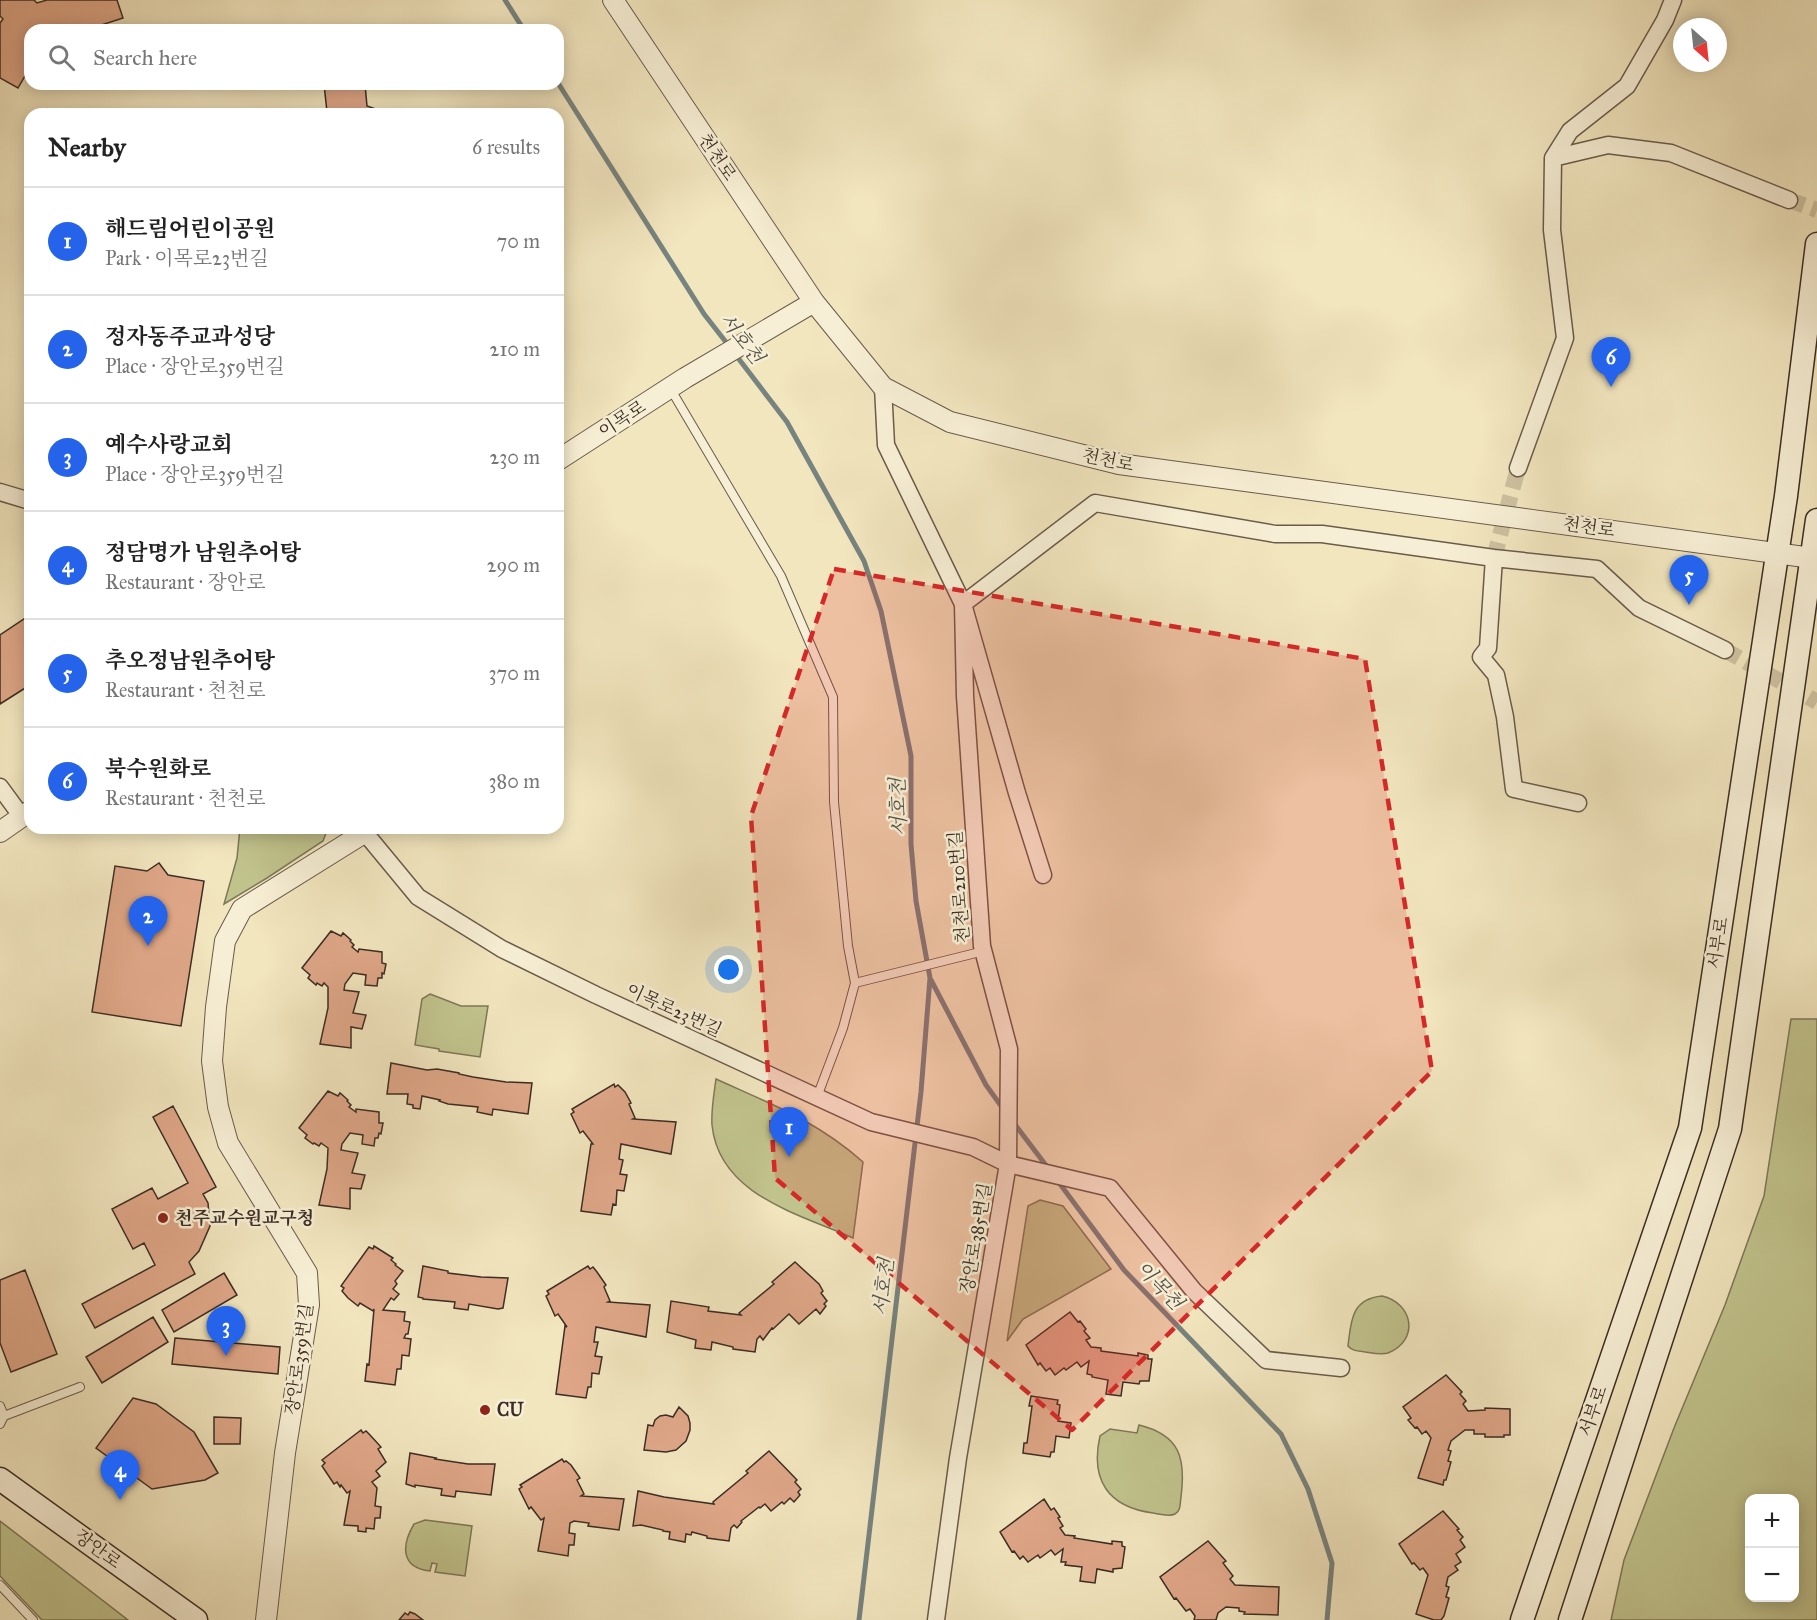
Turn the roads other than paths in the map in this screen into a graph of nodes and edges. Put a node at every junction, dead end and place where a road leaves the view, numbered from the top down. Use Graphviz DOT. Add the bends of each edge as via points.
graph roads {
  1 [pos="613,0"];
  2 [pos="1673,0"];
  3 [pos="1553,158"];
  4 [pos="1789,200"];
  5 [pos="1817,244"];
  6 [pos="814,302"];
  7 [pos="677,383"];
  8 [pos="883,387"];
  9 [pos="564,456"];
  10 [pos="1518,468"];
  11 [pos="0,492"];
  12 [pos="24,499"];
  13 [pos="1817,520"];
  14 [pos="1778,553"];
  15 [pos="1494,558"];
  16 [pos="1812,558"];
  17 [pos="963,604"];
  18 [pos="1725,650"];
  19 [pos="0,787"];
  20 [pos="1578,803"];
  21 [pos="24,812"];
  22 [pos="24,815"];
  23 [pos="0,832"];
  24 [pos="357,834"];
  25 [pos="365,834"];
  26 [pos="1043,874"];
  27 [pos="980,952"];
  28 [pos="855,983"];
  29 [pos="816,1097"];
  30 [pos="1008,1164"];
  31 [pos="1341,1368"];
  32 [pos="80,1387"];
  33 [pos="0,1406"];
  34 [pos="2,1420"];
  35 [pos="0,1479"];
  36 [pos="0,1585"];
  37 [pos="33,1620"];
  38 [pos="196,1620"];
  39 [pos="266,1620"];
  40 [pos="936,1620"];
  41 [pos="1522,1620"];
  42 [pos="1570,1620"];
  1 -- 6 [label="street, 천천로"];
  2 -- 3 [label="street" via="1627,86 1570,131"];
  3 -- 4 [label="street" via="1608,146 1671,153"];
  3 -- 10 [label="street" via="1552,230 1565,338"];
  5 -- 14 [label="main road, 서부로"];
  6 -- 7 [label="street, 이목로"];
  6 -- 8 [label="street, 천천로"];
  7 -- 9 [label="street, 이목로"];
  7 -- 28 [label="lane" via="781,576 832,697 834,802"];
  8 -- 14 [label="street, 천천로" via="950,422 1119,464"];
  8 -- 17 [label="street, 천천로210번길" via="886,445"];
  11 -- 12 [label="street"];
  13 -- 16 [label="main road"];
  14 -- 16 [label="street, 천천로"];
  14 -- 41 [label="main road, 서부로" via="1690,1128"];
  15 -- 17 [label="street" via="1322,534 1275,534 1095,503"];
  15 -- 18 [label="street" via="1597,569 1639,608"];
  15 -- 20 [label="street" via="1488,648 1481,657 1496,675 1514,789"];
  16 -- 42 [label="main road" via="1730,1129"];
  17 -- 26 [label="street, 천천로210번길"];
  17 -- 27 [label="street, 천천로210번길"];
  19 -- 21 [label="street"];
  22 -- 23 [label="street"];
  24 -- 39 [label="street, 장안로359번길" via="242,909 225,941 216,1007 212,1061 228,1143 308,1273 309,1305 285,1453"];
  25 -- 29 [label="street, 이목로23번길" via="418,897 502,949"];
  27 -- 28 [label="lane"];
  27 -- 30 [label="street, 천천로210번길" via="1009,1049"];
  28 -- 29 [label="lane" via="843,1028"];
  29 -- 30 [label="street, 이목로23번길" via="871,1122 973,1147"];
  30 -- 31 [label="street, 장안로385번길" via="1110,1188 1194,1291 1266,1360"];
  30 -- 40 [label="street, 장안로385번길" via="958,1458"];
  32 -- 34 [label="lane"];
  33 -- 34 [label="lane"];
  35 -- 38 [label="main road, 장안로"];
  36 -- 37 [label="lane"];
}
